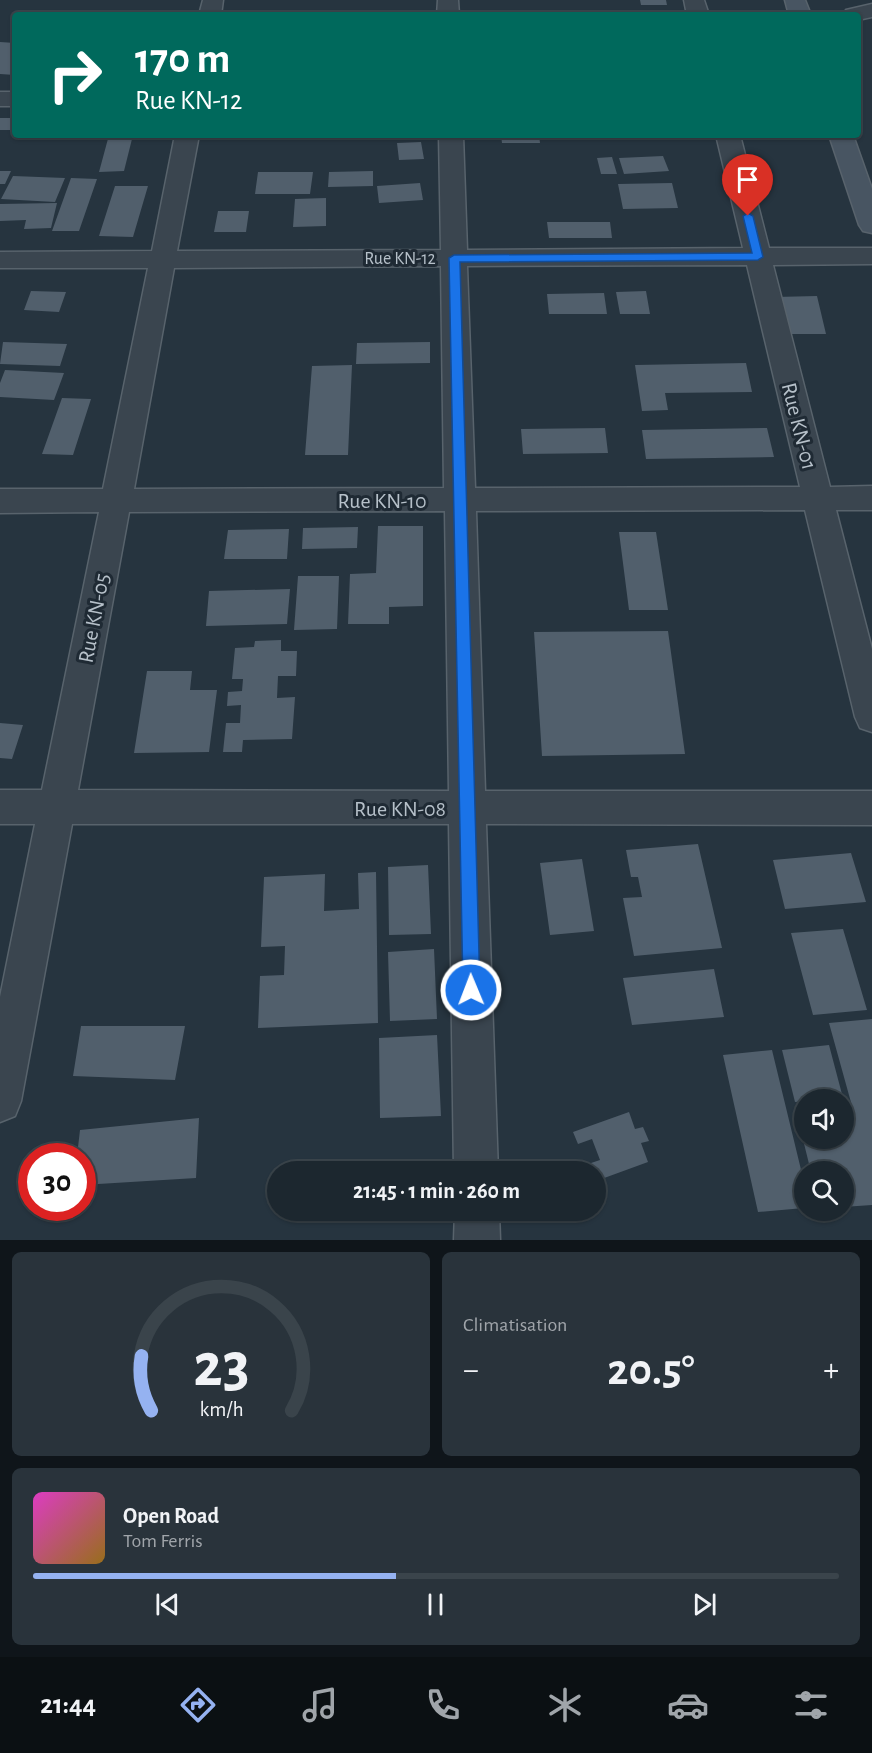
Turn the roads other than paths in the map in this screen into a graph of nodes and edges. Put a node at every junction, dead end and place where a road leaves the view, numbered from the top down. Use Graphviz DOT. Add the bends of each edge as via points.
graph roads {
  1 [pos="186,138"];
  2 [pos="451,138"];
  3 [pos="729,138"];
  4 [pos="843,138"];
  5 [pos="872,225"];
  6 [pos="872,256"];
  7 [pos="758,257"];
  8 [pos="454,258"];
  9 [pos="0,260"];
  10 [pos="163,260"];
  11 [pos="872,498"];
  12 [pos="818,499"];
  13 [pos="460,500"];
  14 [pos="0,501"];
  15 [pos="116,501"];
  16 [pos="872,717"];
  17 [pos="0,807"];
  18 [pos="57,807"];
  19 [pos="467,808"];
  20 [pos="872,808"];
  21 [pos="0,1101"];
  22 [pos="476,1161"];
  23 [pos="477,1221"];
  24 [pos="477,1240"];
  1 -- 10 [label="street, Rue KN-05"];
  2 -- 8 [label="street"];
  3 -- 7 [label="street, Rue KN-01"];
  4 -- 5 [label="street"];
  6 -- 7 [label="street, Rue KN-12"];
  7 -- 8 [label="street, Rue KN-12"];
  7 -- 12 [label="street, Rue KN-01"];
  8 -- 10 [label="street, Rue KN-12"];
  8 -- 13 [label="street"];
  9 -- 10 [label="street, Rue KN-12"];
  10 -- 15 [label="street, Rue KN-05"];
  11 -- 12 [label="street, Rue KN-10"];
  12 -- 13 [label="street, Rue KN-10"];
  12 -- 16 [label="street, Rue KN-01"];
  13 -- 15 [label="street, Rue KN-10"];
  13 -- 19 [label="street"];
  14 -- 15 [label="street, Rue KN-10"];
  15 -- 18 [label="street, Rue KN-05"];
  17 -- 18 [label="street, Rue KN-08"];
  18 -- 19 [label="street, Rue KN-08"];
  18 -- 21 [label="street, Rue KN-05"];
  19 -- 20 [label="street, Rue KN-08"];
  19 -- 22 [label="street"];
  23 -- 24 [label="street"];
}
